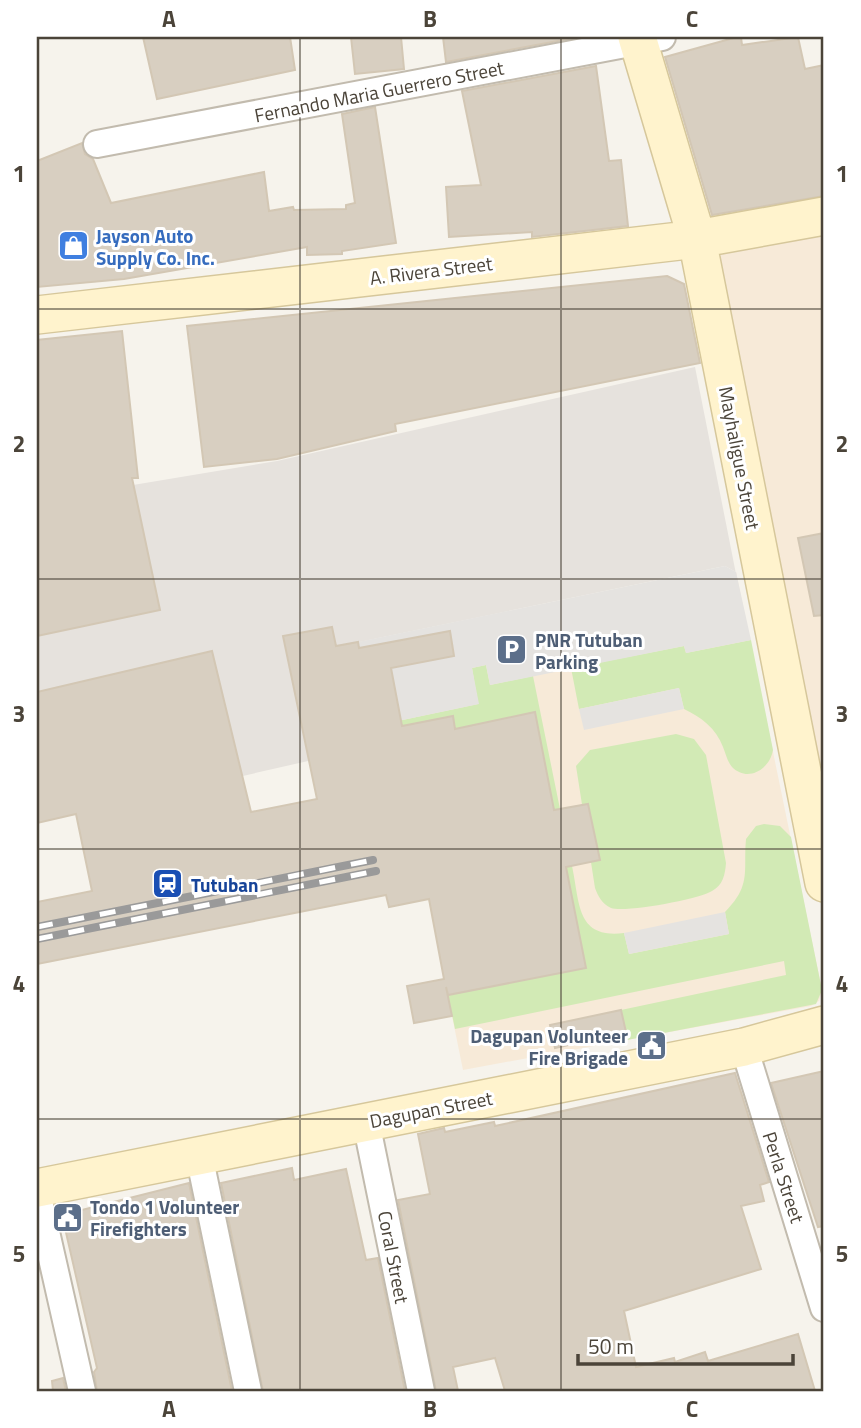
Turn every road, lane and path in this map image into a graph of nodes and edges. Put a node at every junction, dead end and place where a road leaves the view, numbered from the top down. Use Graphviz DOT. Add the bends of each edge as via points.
graph roads {
  1 [pos="646,39"];
  2 [pos="97,144"];
  3 [pos="824,216"];
  4 [pos="697,239"];
  5 [pos="37,315"];
  6 [pos="824,883"];
  7 [pos="824,1025"];
  8 [pos="744,1047"];
  9 [pos="366,1122"];
  10 [pos="199,1156"];
  11 [pos="37,1190"];
  12 [pos="824,1308"];
  13 [pos="82,1391"];
  14 [pos="248,1391"];
  15 [pos="421,1391"];
  1 -- 2 [label="street, Fernando Maria Guerrero Street"];
  1 -- 4 [label="street, Mayhaligue Street"];
  3 -- 4 [label="street, A. Rivera Street"];
  4 -- 5 [label="street, A. Rivera Street"];
  4 -- 6 [label="street, Mayhaligue Street"];
  7 -- 8 [label="street, Dagupan Street"];
  8 -- 9 [label="street, Dagupan Street"];
  8 -- 12 [label="street, Perla Street"];
  9 -- 10 [label="street, Dagupan Street"];
  9 -- 15 [label="street, Coral Street"];
  10 -- 11 [label="street, Dagupan Street"];
  10 -- 14 [label="street"];
  11 -- 13 [label="street"];
}
